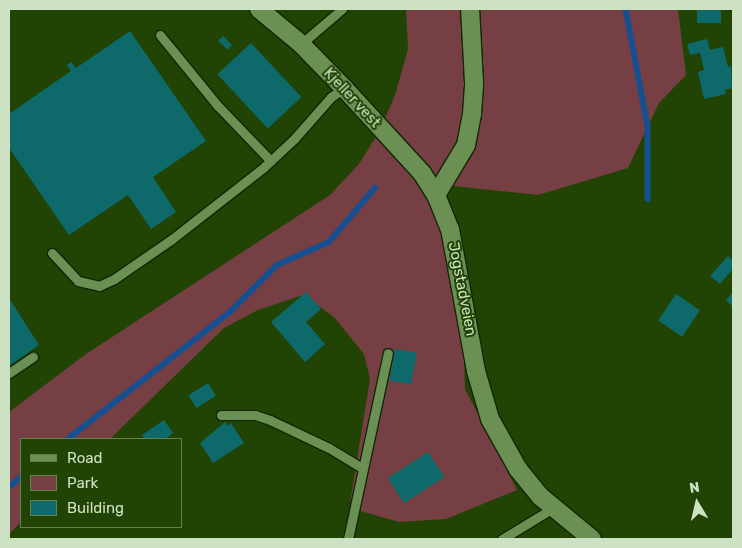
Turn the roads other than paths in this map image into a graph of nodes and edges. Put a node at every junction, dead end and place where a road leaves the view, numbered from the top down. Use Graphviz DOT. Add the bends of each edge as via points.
graph roads {
  1 [pos="259,9"];
  2 [pos="342,9"];
  3 [pos="470,9"];
  4 [pos="160,35"];
  5 [pos="301,44"];
  6 [pos="344,88"];
  7 [pos="271,161"];
  8 [pos="436,195"];
  9 [pos="52,253"];
  10 [pos="388,354"];
  11 [pos="33,357"];
  12 [pos="9,373"];
  13 [pos="221,415"];
  14 [pos="362,468"];
  15 [pos="553,508"];
  16 [pos="348,539"];
  17 [pos="504,539"];
  18 [pos="592,539"];
  1 -- 5 [label="street, Kjeller vest"];
  2 -- 5 [label="lane"];
  3 -- 8 [label="street" via="474,63 472,114 466,145"];
  4 -- 7 [label="lane" via="218,106"];
  5 -- 6 [label="street, Kjeller vest"];
  6 -- 7 [label="lane" via="331,97"];
  6 -- 8 [label="street, Kjeller vest" via="422,173"];
  7 -- 9 [label="lane" via="172,239 99,286 78,282"];
  8 -- 15 [label="street, Jogstadveien" via="450,229 476,370 490,419 518,470"];
  10 -- 14 [label="lane"];
  11 -- 12 [label="lane"];
  13 -- 14 [label="lane" via="255,415 270,420"];
  14 -- 16 [label="lane"];
  15 -- 17 [label="lane"];
  15 -- 18 [label="street, Jogstadveien"];
}
